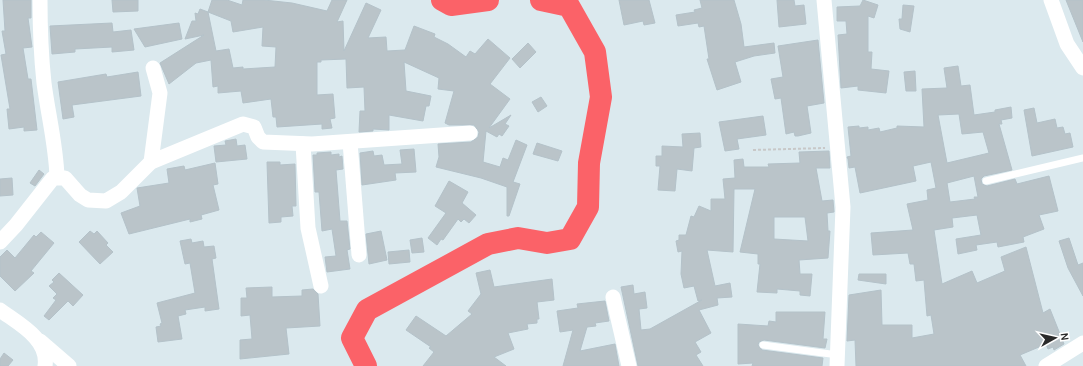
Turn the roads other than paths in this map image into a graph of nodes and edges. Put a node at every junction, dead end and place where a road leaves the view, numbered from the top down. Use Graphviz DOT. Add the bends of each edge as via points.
graph roads {
  1 [pos="40,0"];
  2 [pos="824,0"];
  3 [pos="1051,0"];
  4 [pos="1080,61"];
  5 [pos="153,68"];
  6 [pos="470,133"];
  7 [pos="350,142"];
  8 [pos="303,144"];
  9 [pos="1083,158"];
  10 [pos="151,162"];
  11 [pos="57,177"];
  12 [pos="986,181"];
  13 [pos="0,242"];
  14 [pos="360,255"];
  15 [pos="321,286"];
  16 [pos="613,297"];
  17 [pos="0,310"];
  18 [pos="38,339"];
  19 [pos="1083,343"];
  20 [pos="763,345"];
  21 [pos="838,360"];
  22 [pos="45,366"];
  23 [pos="70,366"];
  24 [pos="629,366"];
  25 [pos="1046,366"];
  1 -- 11 [label="street" via="44,83 56,153"];
  2 -- 21 [label="street" via="843,207"];
  3 -- 4 [label="street" via="1067,44"];
  5 -- 10 [label="street" via="160,94"];
  6 -- 7 [label="street"];
  7 -- 8 [label="street"];
  7 -- 14 [label="street"];
  8 -- 10 [label="street" via="263,142 254,127 243,124"];
  8 -- 15 [label="street" via="308,228"];
  9 -- 12 [label="lane"];
  10 -- 11 [label="street" via="121,192 106,201 88,200 80,195 68,180"];
  11 -- 13 [label="street" via="50,181"];
  16 -- 24 [label="street"];
  17 -- 18 [label="street"];
  18 -- 22 [label="street" via="44,349"];
  18 -- 23 [label="street"];
  19 -- 25 [label="street"];
  20 -- 21 [label="lane"];
}
